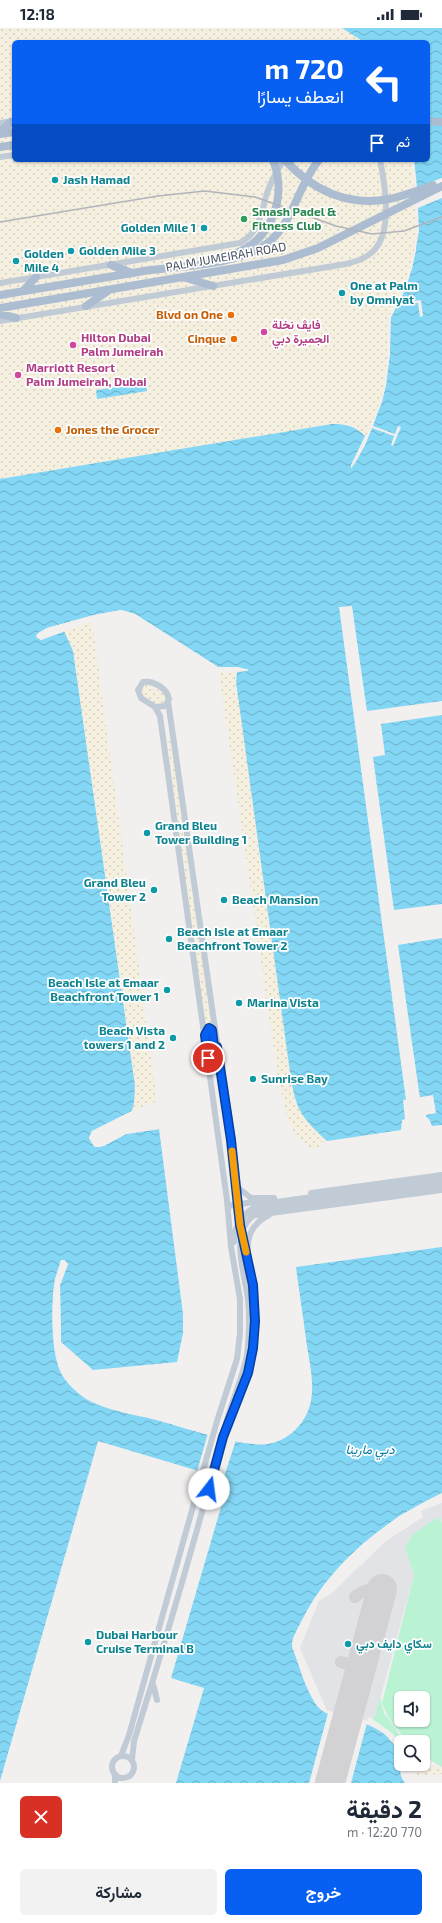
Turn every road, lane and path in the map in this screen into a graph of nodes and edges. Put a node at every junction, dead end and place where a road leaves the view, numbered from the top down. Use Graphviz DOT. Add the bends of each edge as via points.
graph roads {
  1 [pos="12,121"];
  2 [pos="430,121"];
  3 [pos="442,122"];
  4 [pos="0,123"];
  5 [pos="430,126"];
  6 [pos="442,126"];
  7 [pos="12,132"];
  8 [pos="0,133"];
  9 [pos="12,145"];
  10 [pos="0,147"];
  11 [pos="12,155"];
  12 [pos="0,157"];
  13 [pos="273,162"];
  14 [pos="284,162"];
  15 [pos="287,162"];
  16 [pos="318,162"];
  17 [pos="380,162"];
  18 [pos="442,182"];
  19 [pos="442,186"];
  20 [pos="198,264"];
  21 [pos="111,265"];
  22 [pos="132,273"];
  23 [pos="36,277"];
  24 [pos="183,278"];
  25 [pos="0,283"];
  26 [pos="213,286"];
  27 [pos="110,290"];
  28 [pos="22,292"];
  29 [pos="0,295"];
  30 [pos="86,306"];
  31 [pos="0,308"];
  32 [pos="0,314"];
  33 [pos="16,318"];
  34 [pos="0,321"];
  35 [pos="168,701"];
  36 [pos="155,707"];
  37 [pos="162,736"];
  38 [pos="176,750"];
  39 [pos="171,830"];
  40 [pos="177,836"];
  41 [pos="181,868"];
  42 [pos="184,884"];
  43 [pos="179,892"];
  44 [pos="198,901"];
  45 [pos="205,1035"];
  46 [pos="217,1047"];
  47 [pos="442,1175"];
  48 [pos="442,1179"];
  49 [pos="341,1184"];
  50 [pos="442,1185"];
  51 [pos="236,1186"];
  52 [pos="335,1190"];
  53 [pos="442,1190"];
  54 [pos="274,1198"];
  55 [pos="380,1198"];
  56 [pos="292,1202"];
  57 [pos="372,1204"];
  58 [pos="238,1205"];
  59 [pos="228,1206"];
  60 [pos="274,1213"];
  61 [pos="240,1217"];
  62 [pos="229,1218"];
  63 [pos="247,1256"];
  64 [pos="243,1285"];
  65 [pos="214,1435"];
  66 [pos="223,1437"];
  67 [pos="151,1658"];
  68 [pos="158,1663"];
  69 [pos="152,1684"];
  70 [pos="157,1700"];
  71 [pos="121,1756"];
  72 [pos="132,1760"];
  73 [pos="116,1774"];
  74 [pos="128,1777"];
  75 [pos="115,1783"];
  76 [pos="123,1783"];
  1 -- 4 [label="street"];
  1 -- 8 [label="main road"];
  2 -- 3 [label="main road"];
  5 -- 6 [label="main road"];
  7 -- 8 [label="main road"];
  9 -- 10 [label="main road"];
  11 -- 12 [label="street"];
  13 -- 20 [label="main road" via="278,182 278,202 271,221 259,238 237,253 208,259"];
  14 -- 21 [label="street" via="270,185 257,228 245,240 234,245"];
  15 -- 18 [label="main road" via="320,189 358,201 390,199"];
  16 -- 20 [label="main road, PALM JUMEIRAH ROAD" via="305,180 284,224 268,243 241,257"];
  17 -- 26 [label="street" via="385,197 384,230 379,244 368,255 346,264"];
  19 -- 24 [label="main road, PALM JUMEIRAH ROAD" via="309,251 274,262"];
  20 -- 22 [label="main road, PALM JUMEIRAH ROAD"];
  21 -- 22 [label="main road"];
  21 -- 23 [label="street"];
  22 -- 28 [label="main road, PALM JUMEIRAH ROAD"];
  23 -- 25 [label="street"];
  23 -- 28 [label="main road"];
  24 -- 26 [label="main road"];
  24 -- 27 [label="main road, PALM JUMEIRAH ROAD"];
  26 -- 30 [label="street"];
  27 -- 30 [label="main road"];
  27 -- 31 [label="main road, PALM JUMEIRAH ROAD"];
  28 -- 29 [label="main road, PALM JUMEIRAH ROAD"];
  30 -- 33 [label="street"];
  32 -- 33 [label="main road"];
  33 -- 34 [label="street"];
  35 -- 36 [label="street" via="163,707"];
  35 -- 36 [label="street" via="165,690 150,682 143,682 138,690 139,696"];
  35 -- 38 [label="street"];
  36 -- 37 [label="street" via="159,714"];
  37 -- 38 [label="street" via="171,734"];
  37 -- 40 [label="street"];
  38 -- 44 [label="street"];
  39 -- 40 [label="street"];
  40 -- 41 [label="street"];
  41 -- 42 [label="street"];
  41 -- 44 [label="street" via="186,864 190,868 194,894"];
  42 -- 43 [label="street"];
  42 -- 45 [label="street"];
  44 -- 46 [label="street"];
  45 -- 46 [label="street" via="210,1028 214,1047"];
  45 -- 59 [label="street"];
  46 -- 51 [label="street"];
  47 -- 52 [label="street"];
  48 -- 56 [label="street"];
  49 -- 52 [label="street"];
  50 -- 56 [label="street"];
  51 -- 54 [label="street" via="251,1198"];
  51 -- 58 [label="street"];
  52 -- 54 [label="street"];
  53 -- 55 [label="street"];
  54 -- 58 [label="street"];
  55 -- 57 [label="street"];
  55 -- 60 [label="street"];
  56 -- 64 [label="street" via="264,1209 255,1214 244,1226 240,1247"];
  58 -- 59 [label="street"];
  58 -- 61 [label="street"];
  59 -- 62 [label="street"];
  60 -- 61 [label="street"];
  60 -- 63 [label="street" via="263,1218 252,1230 248,1238"];
  61 -- 62 [label="street"];
  61 -- 63 [label="street"];
  62 -- 65 [label="street" via="240,1299 240,1333 235,1368"];
  63 -- 66 [label="street" via="255,1305 253,1348 244,1383"];
  64 -- 65 [label="street" via="245,1320 242,1357 219,1428"];
  64 -- 66 [label="street" via="249,1319 246,1355"];
  65 -- 67 [label="street"];
  66 -- 68 [label="street"];
  67 -- 68 [label="street" via="153,1662"];
  67 -- 71 [label="street"];
  68 -- 69 [label="street"];
  69 -- 70 [label="street"];
  69 -- 72 [label="street" via="134,1741"];
  71 -- 72 [label="street" via="127,1756"];
  71 -- 73 [label="street" via="113,1763 112,1769"];
  72 -- 74 [label="street" via="134,1768"];
  73 -- 74 [label="street"];
  73 -- 75 [label="street"];
  74 -- 76 [label="street"];
}
